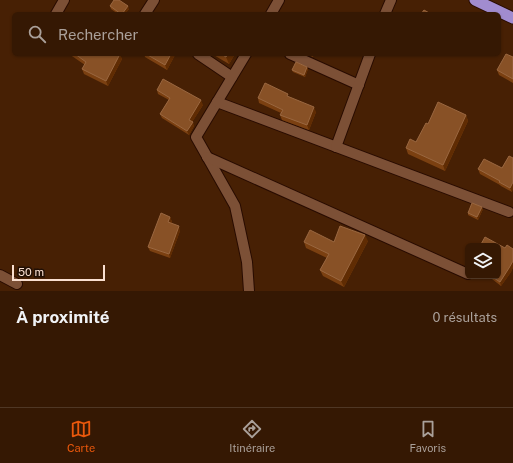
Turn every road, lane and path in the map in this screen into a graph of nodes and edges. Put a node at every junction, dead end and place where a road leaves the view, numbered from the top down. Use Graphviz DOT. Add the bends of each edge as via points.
graph roads {
  1 [pos="64,0"];
  2 [pos="279,0"];
  3 [pos="391,0"];
  4 [pos="475,0"];
  5 [pos="57,12"];
  6 [pos="272,12"];
  7 [pos="386,12"];
  8 [pos="500,12"];
  9 [pos="501,12"];
  10 [pos="513,18"];
  11 [pos="201,56"];
  12 [pos="245,56"];
  13 [pos="294,56"];
  14 [pos="369,56"];
  15 [pos="232,77"];
  16 [pos="359,85"];
  17 [pos="217,102"];
  18 [pos="336,147"];
  19 [pos="207,157"];
  20 [pos="509,212"];
  21 [pos="465,273"];
  22 [pos="0,275"];
  23 [pos="17,284"];
  24 [pos="249,291"];
  1 -- 5 [label="street"];
  2 -- 6 [label="street"];
  3 -- 7 [label="street"];
  4 -- 8 [label="highway"];
  9 -- 10 [label="highway"];
  11 -- 15 [label="street"];
  12 -- 15 [label="street"];
  13 -- 16 [label="street"];
  14 -- 16 [label="street"];
  15 -- 17 [label="street"];
  16 -- 18 [label="street"];
  17 -- 18 [label="street"];
  17 -- 19 [label="street" via="196,137"];
  18 -- 20 [label="street"];
  19 -- 21 [label="street"];
  19 -- 24 [label="street" via="234,206 247,262"];
  22 -- 23 [label="street"];
}
